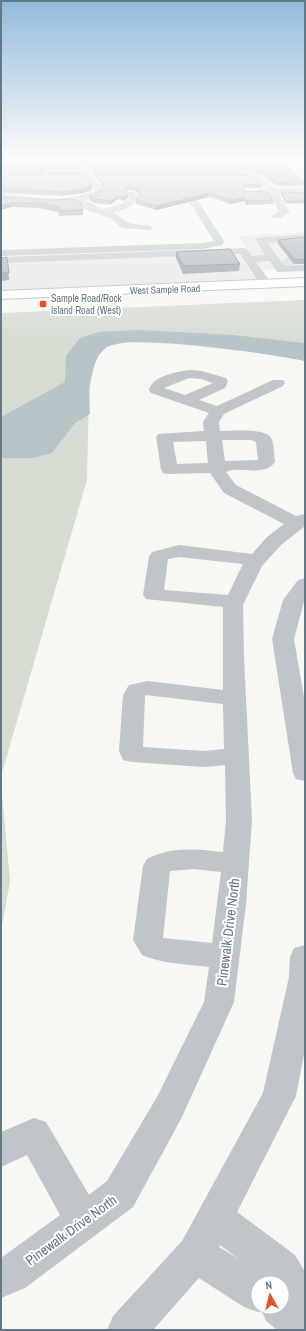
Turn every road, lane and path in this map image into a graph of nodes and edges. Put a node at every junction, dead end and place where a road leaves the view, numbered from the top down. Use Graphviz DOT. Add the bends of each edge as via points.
graph roads {
  1 [pos="121,220"];
  2 [pos="147,228"];
  3 [pos="305,237"];
  4 [pos="248,259"];
  5 [pos="1,260"];
  6 [pos="291,262"];
  7 [pos="305,282"];
  8 [pos="266,284"];
  9 [pos="95,292"];
  10 [pos="305,292"];
  11 [pos="1,295"];
  12 [pos="1,299"];
  13 [pos="1,304"];
  14 [pos="278,383"];
  15 [pos="186,400"];
  16 [pos="218,411"];
  17 [pos="213,436"];
  18 [pos="218,467"];
  19 [pos="301,521"];
  20 [pos="256,560"];
  21 [pos="305,584"];
  22 [pos="234,602"];
  23 [pos="234,698"];
  24 [pos="236,756"];
  25 [pos="305,773"];
  26 [pos="235,863"];
  27 [pos="225,956"];
  28 [pos="305,957"];
  29 [pos="1,1150"];
  30 [pos="214,1218"];
  31 [pos="84,1221"];
  32 [pos="195,1254"];
  33 [pos="1,1279"];
  34 [pos="250,1289"];
  35 [pos="305,1310"];
  36 [pos="290,1315"];
  37 [pos="305,1328"];
  38 [pos="126,1330"];
  1 -- 2 [label="street" via="126,226"];
  3 -- 6 [label="street" via="261,240"];
  4 -- 5 [label="street" via="243,251"];
  4 -- 6 [label="street"];
  4 -- 8 [label="street"];
  7 -- 8 [label="main road, West Sample Road"];
  8 -- 9 [label="main road, West Sample Road"];
  9 -- 11 [label="main road, West Sample Road"];
  9 -- 12 [label="street"];
  10 -- 13 [label="main road, West Sample Road"];
  14 -- 16 [label="street"];
  15 -- 16 [label="street"];
  16 -- 17 [label="street, Pinewalk Drive North" via="211,422"];
  17 -- 18 [label="street, Pinewalk Drive North"];
  17 -- 18 [label="street" via="253,435 264,440 267,462 261,465"];
  17 -- 18 [label="street" via="164,437 169,469"];
  18 -- 19 [label="street, Pinewalk Drive North" via="218,472 230,489"];
  19 -- 20 [label="street, Pinewalk Drive North" via="274,541"];
  20 -- 22 [label="street, Pinewalk Drive North"];
  20 -- 22 [label="street" via="179,551 159,556 153,595"];
  21 -- 25 [label="street" via="293,600 283,639"];
  22 -- 23 [label="street, Pinewalk Drive North"];
  23 -- 24 [label="street, Pinewalk Drive North"];
  23 -- 24 [label="street" via="148,688 137,690 134,696 131,751 132,754 204,758"];
  24 -- 26 [label="street, Pinewalk Drive North" via="239,820"];
  26 -- 27 [label="street, Pinewalk Drive North"];
  26 -- 27 [label="street" via="175,859 163,861 157,866 148,940 152,947 160,950"];
  27 -- 31 [label="street, Pinewalk Drive North" via="219,1002 169,1108 120,1194"];
  28 -- 30 [label="street" via="304,977 279,1096"];
  29 -- 31 [label="street" via="34,1134"];
  30 -- 32 [label="street"];
  30 -- 35 [label="street" via="282,1268"];
  31 -- 33 [label="street, Pinewalk Drive North"];
  32 -- 34 [label="street"];
  32 -- 38 [label="street"];
  36 -- 37 [label="street"];
}
